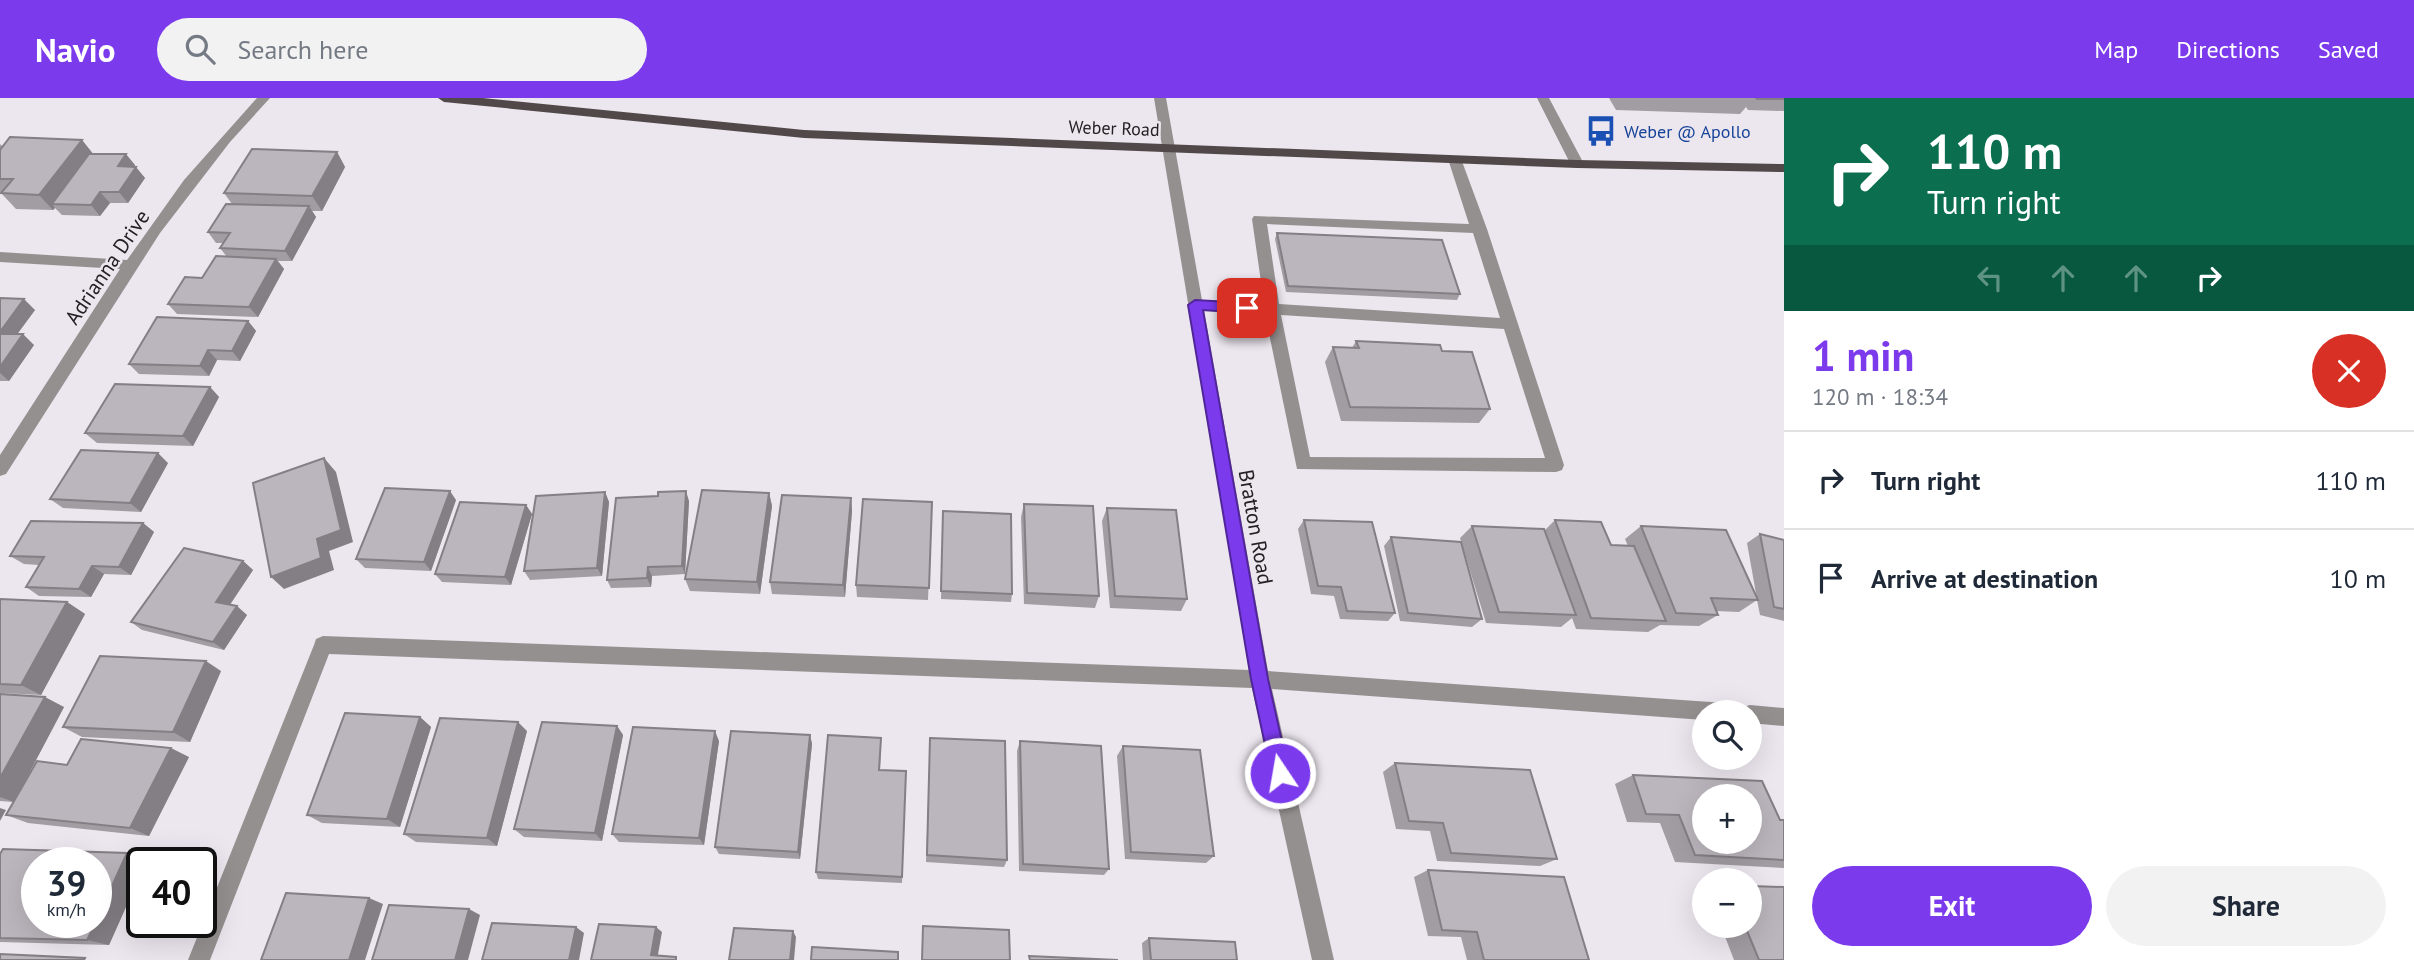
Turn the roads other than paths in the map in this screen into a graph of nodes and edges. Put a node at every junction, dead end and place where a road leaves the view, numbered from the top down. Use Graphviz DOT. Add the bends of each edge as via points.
graph roads {
  1 [pos="264,98"];
  2 [pos="444,98"];
  3 [pos="1160,98"];
  4 [pos="1542,98"];
  5 [pos="1169,148"];
  6 [pos="1455,159"];
  7 [pos="1577,164"];
  8 [pos="1784,168"];
  9 [pos="1480,229"];
  10 [pos="0,257"];
  11 [pos="132,265"];
  12 [pos="1195,305"];
  13 [pos="1272,309"];
  14 [pos="1510,324"];
  15 [pos="0,469"];
  16 [pos="1259,679"];
  17 [pos="1692,710"];
  18 [pos="1762,715"];
  19 [pos="1784,716"];
  20 [pos="199,960"];
  21 [pos="1323,960"];
  1 -- 11 [label="street, Adrianna Drive" via="232,130"];
  2 -- 5 [label="main road, Weber Road" via="804,134"];
  3 -- 5 [label="street, Bratton Road"];
  4 -- 7 [label="street"];
  5 -- 6 [label="main road, Weber Road"];
  5 -- 12 [label="street, Bratton Road"];
  6 -- 7 [label="main road, Weber Road"];
  6 -- 9 [label="street"];
  7 -- 8 [label="main road, Weber Road"];
  9 -- 13 [label="street" via="1259,219"];
  9 -- 14 [label="street"];
  10 -- 11 [label="street"];
  11 -- 15 [label="street, Adrianna Drive"];
  12 -- 13 [label="street"];
  12 -- 16 [label="street, Bratton Road"];
  13 -- 14 [label="street"];
  13 -- 14 [label="street" via="1303,464 1556,465"];
  16 -- 17 [label="street"];
  16 -- 20 [label="street" via="323,645"];
  16 -- 21 [label="street, Bratton Road"];
  18 -- 19 [label="street"];
}
